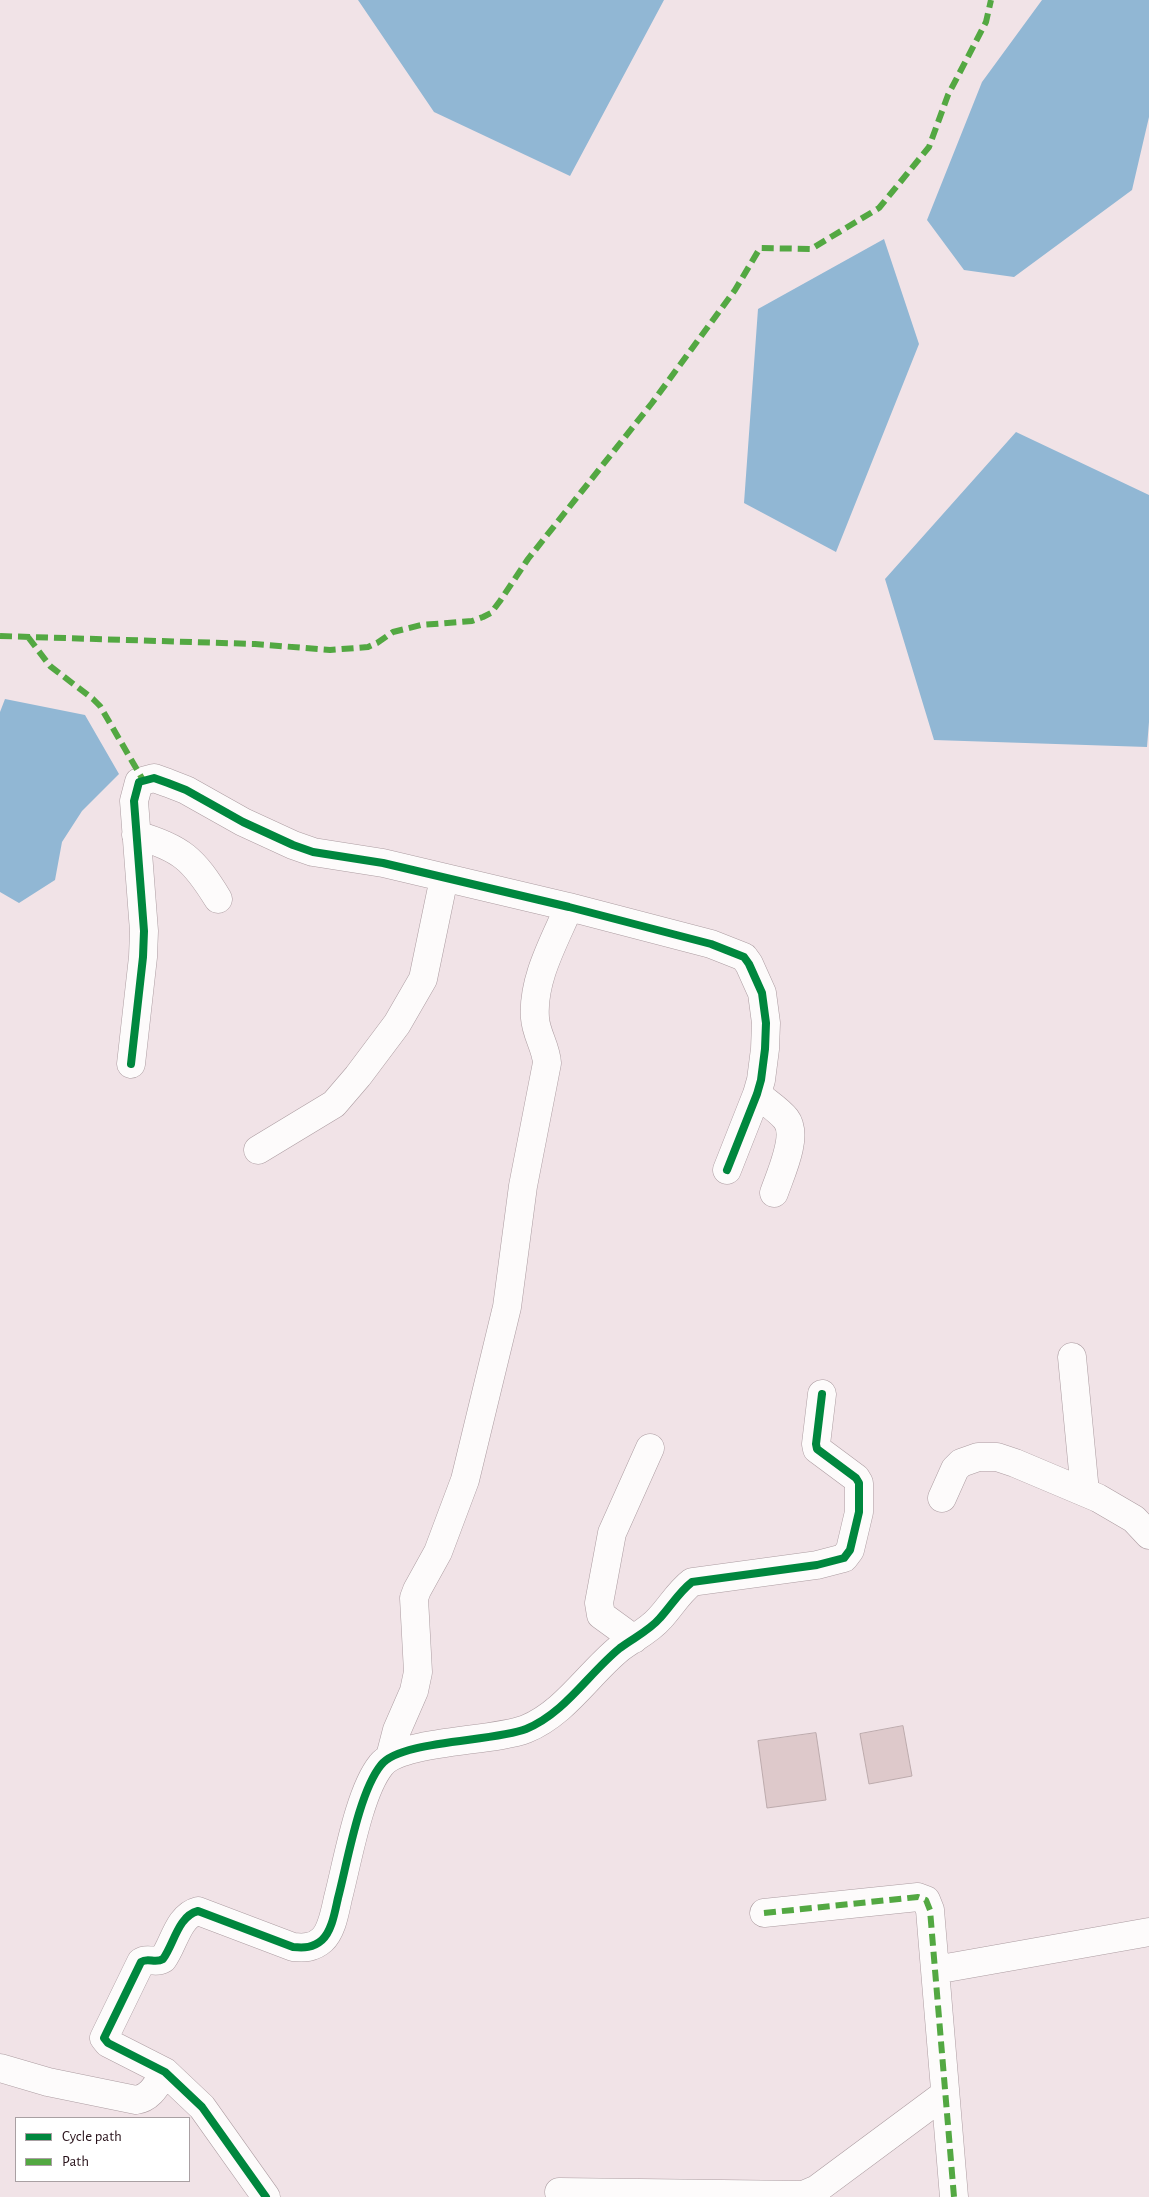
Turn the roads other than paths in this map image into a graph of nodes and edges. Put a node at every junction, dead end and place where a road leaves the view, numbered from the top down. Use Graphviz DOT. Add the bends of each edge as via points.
graph roads {
  1 [pos="136,835"];
  2 [pos="444,878"];
  3 [pos="218,899"];
  4 [pos="569,907"];
  5 [pos="131,1064"];
  6 [pos="757,1094"];
  7 [pos="258,1150"];
  8 [pos="727,1170"];
  9 [pos="774,1193"];
  10 [pos="1072,1357"];
  11 [pos="822,1394"];
  12 [pos="650,1448"];
  13 [pos="1085,1492"];
  14 [pos="942,1498"];
  15 [pos="1149,1535"];
  16 [pos="634,1639"];
  17 [pos="390,1757"];
  18 [pos="764,1913"];
  19 [pos="1149,1932"];
  20 [pos="935,1970"];
  21 [pos="0,2068"];
  22 [pos="165,2072"];
  23 [pos="945,2094"];
  24 [pos="559,2192"];
  25 [pos="266,2197"];
  26 [pos="954,2197"];
  1 -- 2 [label="street" via="136,787 143,780 154,778 186,790 292,845"];
  1 -- 3 [label="street" via="160,842 186,857"];
  1 -- 5 [label="street" via="144,931"];
  2 -- 4 [label="street"];
  2 -- 7 [label="street" via="423,979 397,1024 334,1104"];
  4 -- 6 [label="street" via="711,944 744,957 762,993 766,1023"];
  4 -- 17 [label="street" via="535,993 535,1024 547,1063 523,1186 507,1307 465,1480 442,1544 414,1598 418,1672"];
  6 -- 8 [label="street"];
  6 -- 9 [label="street" via="787,1120 791,1130"];
  10 -- 13 [label="street"];
  11 -- 16 [label="street" via="817,1449 856,1478 859,1484 860,1512 850,1550 844,1558 817,1565 692,1582 659,1619"];
  12 -- 16 [label="street" via="612,1533 599,1603 601,1615"];
  13 -- 14 [label="street" via="1015,1463 986,1456 961,1463"];
  13 -- 15 [label="street" via="1134,1519"];
  16 -- 17 [label="street" via="539,1723 523,1730 410,1750"];
  17 -- 22 [label="street" via="381,1765 363,1802 337,1905 322,1940 306,1948 293,1946 198,1911 188,1916 163,1959 141,1962 104,2038"];
  18 -- 20 [label="street" via="922,1897 930,1910"];
  19 -- 20 [label="street"];
  20 -- 23 [label="street"];
  21 -- 22 [label="street" via="48,2082 136,2100 151,2093"];
  22 -- 25 [label="street" via="202,2107"];
  23 -- 24 [label="street" via="817,2189 803,2195"];
  23 -- 26 [label="street"];
}
